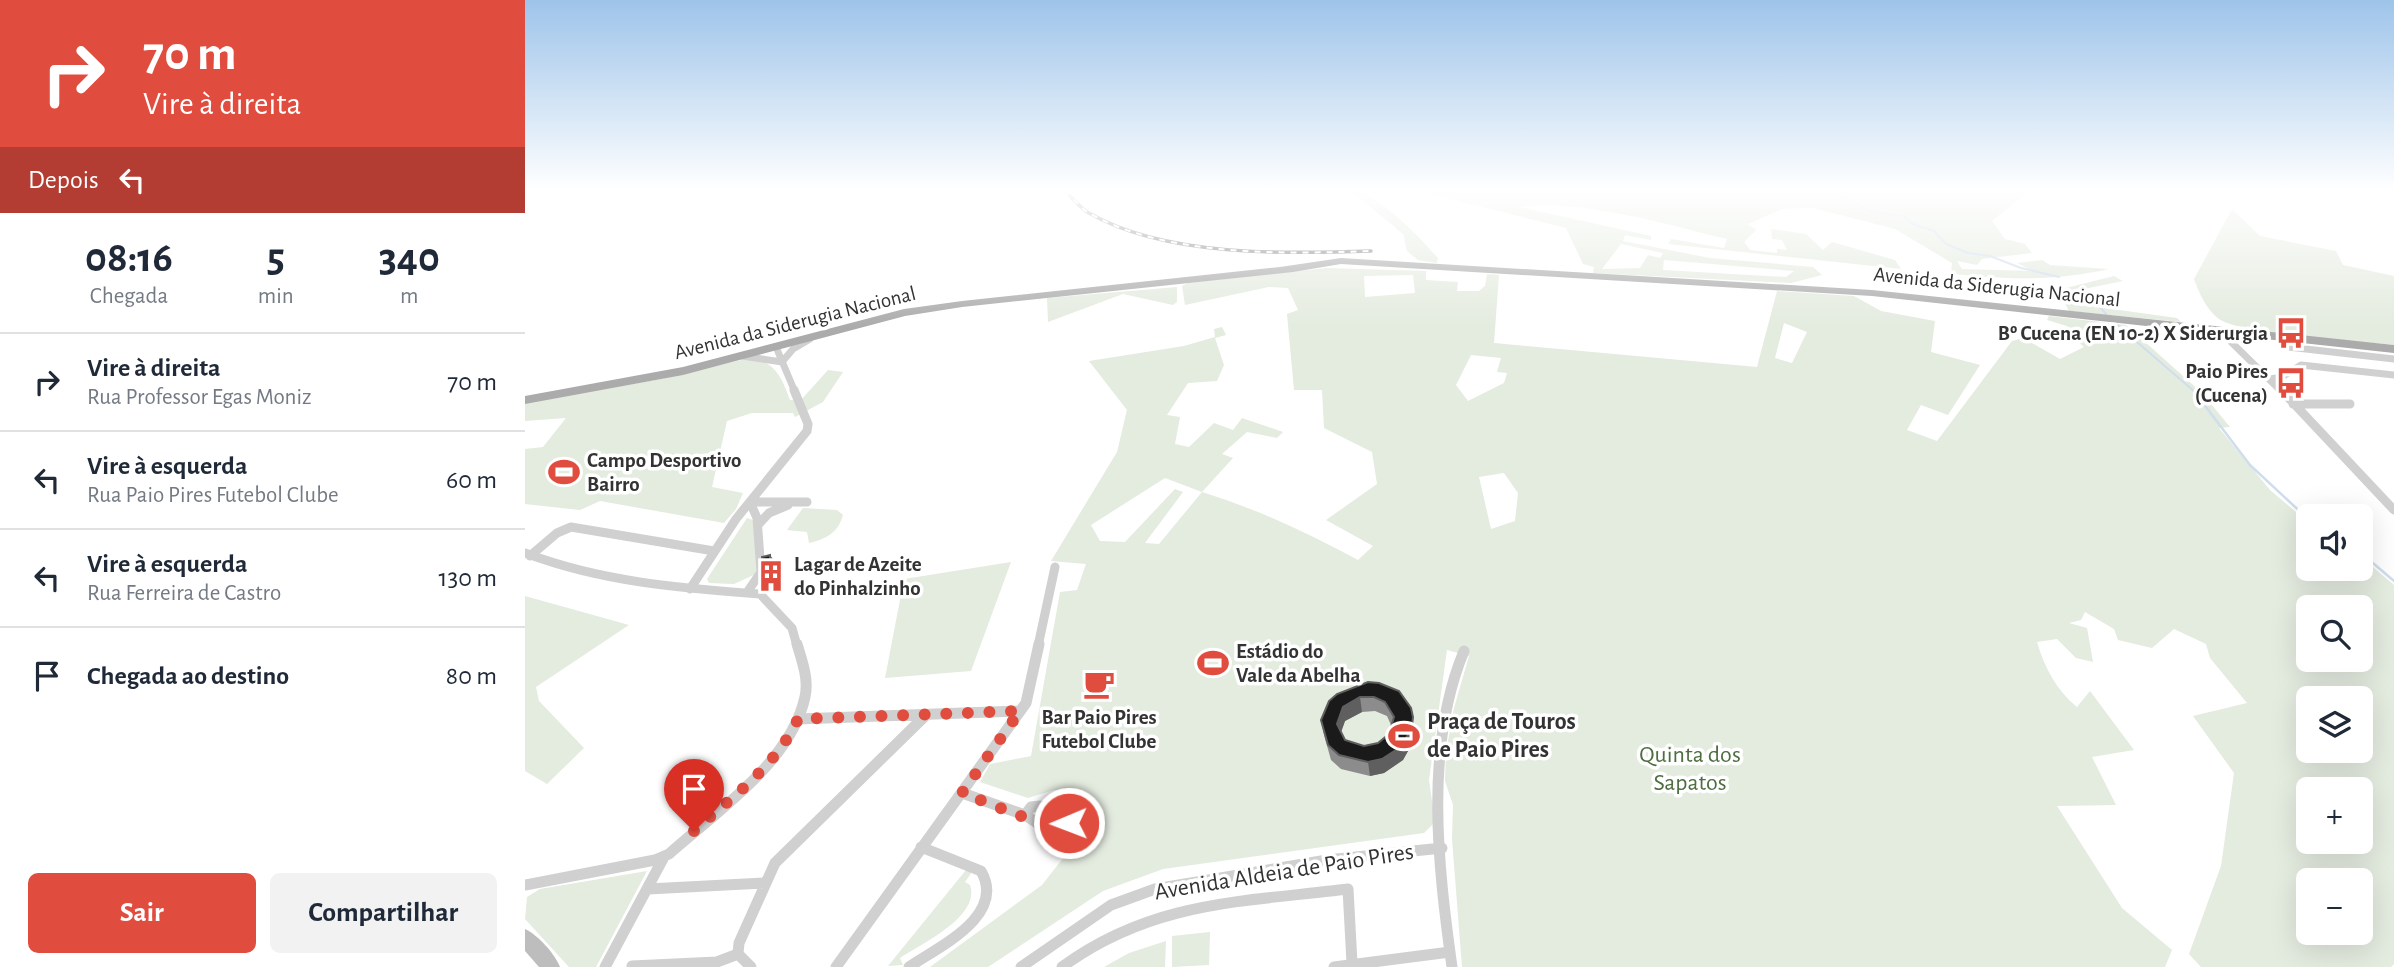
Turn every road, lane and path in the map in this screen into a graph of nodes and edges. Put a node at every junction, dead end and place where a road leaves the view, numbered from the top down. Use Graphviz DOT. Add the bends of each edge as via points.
graph roads {
  1 [pos="2219,330"];
  2 [pos="818,335"];
  3 [pos="776,347"];
  4 [pos="2288,347"];
  5 [pos="2394,349"];
  6 [pos="2355,354"];
  7 [pos="741,356"];
  8 [pos="2394,359"];
  9 [pos="782,362"];
  10 [pos="2367,372"];
  11 [pos="2394,375"];
  12 [pos="2270,379"];
  13 [pos="525,400"];
  14 [pos="2293,404"];
  15 [pos="2350,404"];
  16 [pos="751,502"];
  17 [pos="2394,510"];
  18 [pos="736,519"];
  19 [pos="757,520"];
  20 [pos="714,551"];
  21 [pos="528,554"];
  22 [pos="1055,567"];
  23 [pos="690,589"];
  24 [pos="748,591"];
  25 [pos="1464,651"];
  26 [pos="1020,711"];
  27 [pos="926,715"];
  28 [pos="798,719"];
  29 [pos="962,793"];
  30 [pos="1025,816"];
  31 [pos="921,847"];
  32 [pos="1442,848"];
  33 [pos="664,857"];
  34 [pos="765,883"];
  35 [pos="528,886"];
  36 [pos="648,889"];
  37 [pos="529,949"];
  38 [pos="1450,953"];
  39 [pos="738,954"];
  40 [pos="1352,963"];
  41 [pos="632,966"];
  42 [pos="551,967"];
  43 [pos="605,967"];
  44 [pos="751,967"];
  45 [pos="836,967"];
  46 [pos="909,967"];
  47 [pos="1021,967"];
  48 [pos="1062,967"];
  49 [pos="1335,967"];
  50 [pos="1452,967"];
  1 -- 2 [label="main road, Avenida da Siderugia Nacional" via="1872,293 1334,266 962,304"];
  1 -- 5 [label="main road, Avenida da Siderugia Nacional"];
  1 -- 12 [label="street"];
  2 -- 3 [label="main road, Avenida da Siderugia Nacional"];
  2 -- 9 [label="street" via="799,344"];
  3 -- 7 [label="main road, Avenida da Siderugia Nacional"];
  3 -- 9 [label="street"];
  4 -- 6 [label="street"];
  6 -- 8 [label="street"];
  6 -- 10 [label="street"];
  7 -- 9 [label="street"];
  7 -- 13 [label="main road, Avenida da Siderugia Nacional" via="638,381"];
  9 -- 16 [label="street" via="807,430"];
  10 -- 11 [label="street"];
  10 -- 12 [label="street" via="2301,365"];
  12 -- 14 [label="street"];
  14 -- 15 [label="street"];
  14 -- 17 [label="street"];
  16 -- 18 [label="street"];
  16 -- 19 [label="street"];
  16 -- 19 [label="street" via="801,502"];
  18 -- 19 [label="street"];
  18 -- 20 [label="street"];
  19 -- 24 [label="street" via="761,572"];
  20 -- 21 [label="street" via="571,527"];
  20 -- 23 [label="street"];
  21 -- 23 [label="street" via="570,570"];
  22 -- 26 [label="street" via="1030,692"];
  23 -- 24 [label="street"];
  24 -- 28 [label="street" via="770,602 792,628 807,683"];
  25 -- 32 [label="street" via="1442,736"];
  26 -- 27 [label="street"];
  26 -- 29 [label="street"];
  27 -- 28 [label="street"];
  27 -- 34 [label="street" via="782,856"];
  28 -- 33 [label="street" via="766,766"];
  29 -- 30 [label="street"];
  29 -- 31 [label="street"];
  31 -- 45 [label="street"];
  31 -- 46 [label="street" via="981,871 988,893 972,923"];
  32 -- 38 [label="street"];
  32 -- 47 [label="street, Avenida Aldeia de Paio Pires" via="1327,860 1155,889 1111,905"];
  33 -- 35 [label="street"];
  33 -- 36 [label="street"];
  34 -- 36 [label="street"];
  34 -- 39 [label="street"];
  36 -- 43 [label="street"];
  37 -- 42 [label="street"];
  38 -- 40 [label="street"];
  38 -- 50 [label="street"];
  39 -- 41 [label="street" via="717,962"];
  39 -- 44 [label="street"];
  40 -- 48 [label="street" via="1348,889 1140,922 1102,939"];
  40 -- 49 [label="street"];
}
